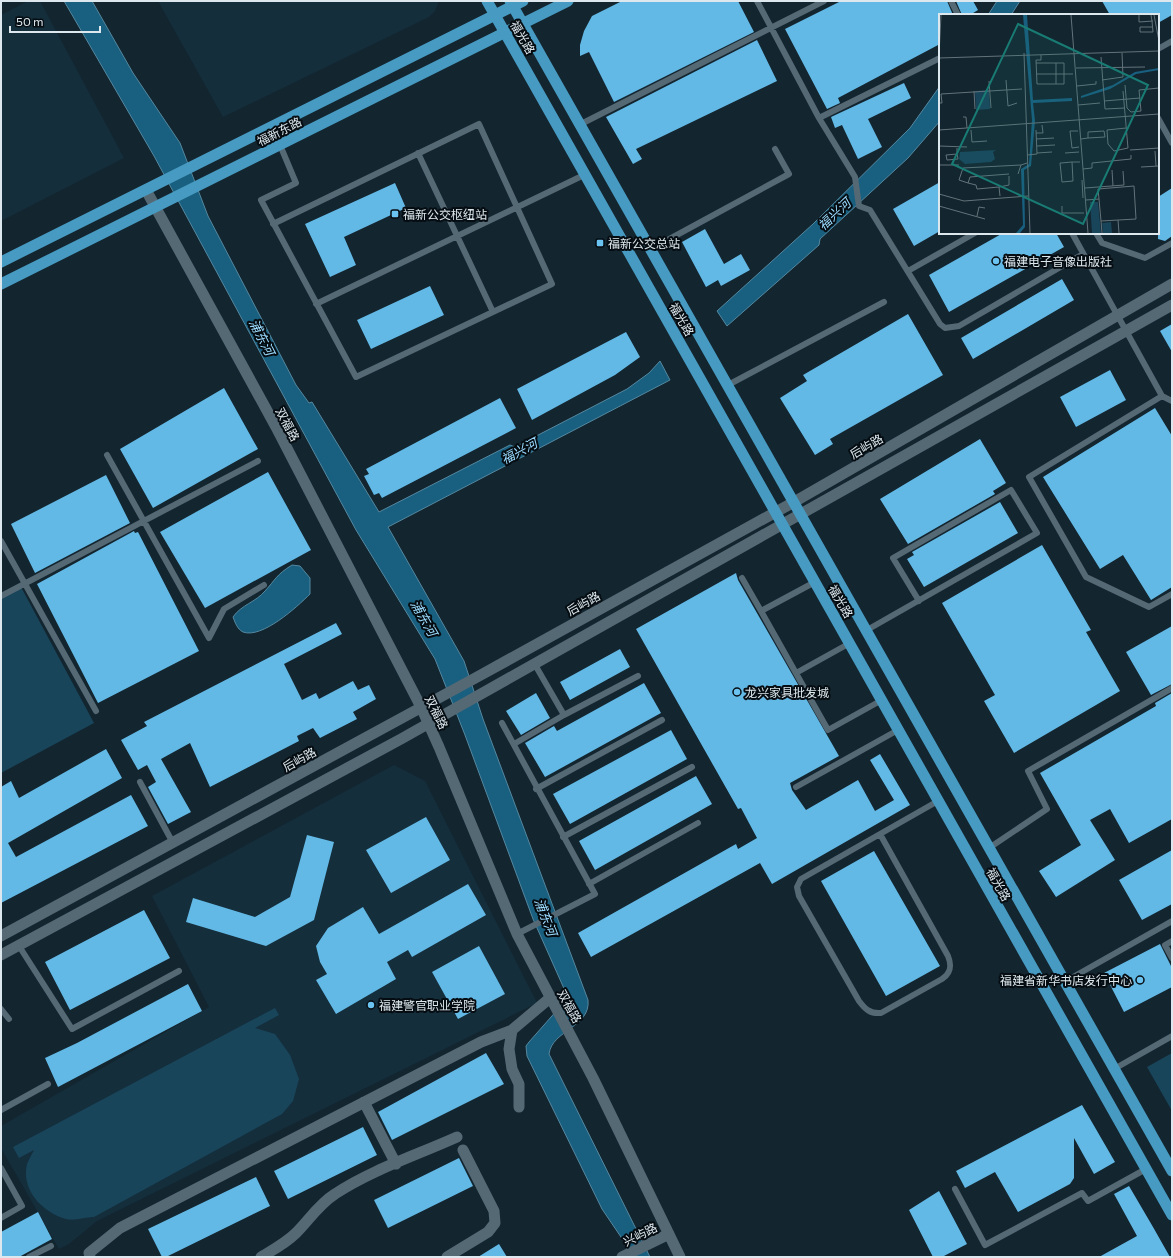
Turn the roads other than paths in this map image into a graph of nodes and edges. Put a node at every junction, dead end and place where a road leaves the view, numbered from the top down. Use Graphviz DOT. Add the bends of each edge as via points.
graph roads {
  1 [pos="487,1"];
  2 [pos="568,1"];
  3 [pos="757,1"];
  4 [pos="824,1"];
  5 [pos="950,1"];
  6 [pos="516,3"];
  7 [pos="495,14"];
  8 [pos="957,14"];
  9 [pos="524,23"];
  10 [pos="771,28"];
  11 [pos="505,32"];
  12 [pos="1172,41"];
  13 [pos="1159,48"];
  14 [pos="939,58"];
  15 [pos="819,118"];
  16 [pos="581,124"];
  17 [pos="1160,128"];
  18 [pos="1172,142"];
  19 [pos="280,145"];
  20 [pos="775,149"];
  21 [pos="418,153"];
  22 [pos="584,175"];
  23 [pos="146,190"];
  24 [pos="156,207"];
  25 [pos="517,207"];
  26 [pos="273,224"];
  27 [pos="973,234"];
  28 [pos="1073,234"];
  29 [pos="1097,234"];
  30 [pos="457,235"];
  31 [pos="1172,243"];
  32 [pos="651,249"];
  33 [pos="1083,254"];
  34 [pos="1,262"];
  35 [pos="908,271"];
  36 [pos="1,284"];
  37 [pos="1172,284"];
  38 [pos="884,302"];
  39 [pos="316,304"];
  40 [pos="1172,305"];
  41 [pos="493,312"];
  42 [pos="1118,315"];
  43 [pos="1126,330"];
  44 [pos="728,385"];
  45 [pos="1162,396"];
  46 [pos="1172,401"];
  47 [pos="108,456"];
  48 [pos="258,461"];
  49 [pos="794,502"];
  50 [pos="775,512"];
  51 [pos="801,514"];
  52 [pos="144,522"];
  53 [pos="782,524"];
  54 [pos="1,541"];
  55 [pos="742,578"];
  56 [pos="815,582"];
  57 [pos="25,584"];
  58 [pos="264,585"];
  59 [pos="1172,594"];
  60 [pos="1,596"];
  61 [pos="918,601"];
  62 [pos="761,611"];
  63 [pos="867,630"];
  64 [pos="850,643"];
  65 [pos="534,663"];
  66 [pos="796,673"];
  67 [pos="638,676"];
  68 [pos="1172,688"];
  69 [pos="882,700"];
  70 [pos="421,707"];
  71 [pos="96,712"];
  72 [pos="564,715"];
  73 [pos="662,720"];
  74 [pos="428,723"];
  75 [pos="502,723"];
  76 [pos="898,730"];
  77 [pos="514,744"];
  78 [pos="692,767"];
  79 [pos="140,782"];
  80 [pos="796,787"];
  81 [pos="536,789"];
  82 [pos="938,801"];
  83 [pos="698,823"];
  84 [pos="880,834"];
  85 [pos="563,837"];
  86 [pos="173,843"];
  87 [pos="989,848"];
  88 [pos="589,884"];
  89 [pos="1172,921"];
  90 [pos="517,934"];
  91 [pos="1,936"];
  92 [pos="1172,941"];
  93 [pos="19,946"];
  94 [pos="1,956"];
  95 [pos="1172,958"];
  96 [pos="179,971"];
  97 [pos="1066,981"];
  98 [pos="553,1002"];
  99 [pos="1,1009"];
  100 [pos="9,1019"];
  101 [pos="512,1030"];
  102 [pos="1172,1036"];
  103 [pos="1114,1069"];
  104 [pos="48,1084"];
  105 [pos="364,1102"];
  106 [pos="519,1107"];
  107 [pos="1,1110"];
  108 [pos="456,1137"];
  109 [pos="464,1150"];
  110 [pos="396,1164"];
  111 [pos="1146,1169"];
  112 [pos="2,1170"];
  113 [pos="1172,1171"];
  114 [pos="955,1189"];
  115 [pos="1172,1215"];
  116 [pos="1,1218"];
  117 [pos="669,1234"];
  118 [pos="51,1246"];
  119 [pos="623,1256"];
  120 [pos="29,1257"];
  121 [pos="90,1257"];
  122 [pos="261,1257"];
  123 [pos="447,1257"];
  124 [pos="680,1257"];
  1 -- 7 [label="main road, 福光路"];
  2 -- 9 [label="main road, 福新东路"];
  3 -- 10 [label="lane"];
  4 -- 10 [label="lane"];
  5 -- 8 [label="lane"];
  6 -- 7 [label="main road, 福新东路"];
  6 -- 9 [label="main road, 福光路"];
  7 -- 11 [label="main road, 福光路"];
  7 -- 23 [label="main road, 福新东路"];
  9 -- 11 [label="main road, 福新东路"];
  9 -- 16 [label="main road, 福光路"];
  10 -- 15 [label="lane"];
  10 -- 16 [label="lane"];
  11 -- 19 [label="main road, 福新东路"];
  11 -- 22 [label="main road, 福光路"];
  12 -- 13 [label="lane"];
  14 -- 15 [label="lane"];
  15 -- 35 [label="lane" via="855,177 858,206 870,210"];
  16 -- 32 [label="main road, 福光路"];
  17 -- 18 [label="lane"];
  19 -- 24 [label="main road, 福新东路"];
  19 -- 26 [label="lane" via="296,183 261,200"];
  20 -- 32 [label="lane" via="789,174"];
  21 -- 25 [label="lane" via="479,124"];
  21 -- 26 [label="lane"];
  21 -- 30 [label="lane"];
  22 -- 25 [label="lane"];
  22 -- 50 [label="main road, 福光路"];
  23 -- 24 [label="main road, 双福路"];
  23 -- 34 [label="main road, 福新东路"];
  24 -- 36 [label="main road, 福新东路"];
  24 -- 70 [label="main road, 双福路" via="276,427"];
  25 -- 30 [label="lane"];
  25 -- 41 [label="lane" via="552,284"];
  26 -- 39 [label="lane"];
  27 -- 35 [label="lane"];
  28 -- 33 [label="lane"];
  29 -- 31 [label="lane" via="1102,243 1144,258"];
  30 -- 39 [label="lane"];
  30 -- 41 [label="lane"];
  32 -- 44 [label="main road, 福光路"];
  33 -- 35 [label="lane" via="952,328 945,328 940,324"];
  33 -- 42 [label="lane"];
  37 -- 42 [label="main road, 后屿路"];
  38 -- 44 [label="lane"];
  39 -- 41 [label="lane" via="356,377"];
  40 -- 43 [label="main road"];
  42 -- 43 [label="lane"];
  42 -- 49 [label="main road, 后屿路"];
  43 -- 45 [label="lane"];
  43 -- 51 [label="main road"];
  44 -- 49 [label="main road, 福光路"];
  45 -- 46 [label="lane"];
  45 -- 59 [label="lane" via="1030,477 1086,577 1149,607"];
  47 -- 52 [label="lane"];
  48 -- 52 [label="lane"];
  49 -- 50 [label="main road, 后屿路"];
  49 -- 51 [label="main road, 福光路"];
  50 -- 53 [label="main road, 福光路"];
  50 -- 70 [label="main road, 后屿路"];
  51 -- 53 [label="main road"];
  51 -- 63 [label="main road, 福光路"];
  52 -- 57 [label="lane"];
  52 -- 58 [label="lane" via="209,638 224,609"];
  53 -- 56 [label="main road, 福光路"];
  53 -- 65 [label="main road"];
  54 -- 57 [label="lane"];
  55 -- 62 [label="lane"];
  56 -- 62 [label="lane"];
  56 -- 64 [label="main road, 福光路"];
  57 -- 60 [label="lane"];
  57 -- 71 [label="lane"];
  61 -- 61 [label="lane" via="1037,533 1011,490 893,558"];
  61 -- 63 [label="lane"];
  62 -- 66 [label="lane"];
  63 -- 87 [label="main road, 福光路"];
  64 -- 66 [label="lane"];
  64 -- 69 [label="main road, 福光路"];
  65 -- 72 [label="lane"];
  65 -- 74 [label="main road"];
  66 -- 69 [label="lane" via="828,730"];
  67 -- 72 [label="lane"];
  68 -- 87 [label="lane" via="1028,771 1047,809"];
  69 -- 76 [label="main road, 福光路"];
  70 -- 74 [label="main road, 双福路"];
  70 -- 86 [label="main road, 后屿路"];
  72 -- 77 [label="lane"];
  73 -- 81 [label="lane"];
  74 -- 90 [label="main road, 双福路"];
  74 -- 93 [label="main road"];
  75 -- 77 [label="lane"];
  76 -- 80 [label="lane"];
  76 -- 82 [label="main road, 福光路"];
  77 -- 81 [label="lane"];
  78 -- 85 [label="lane"];
  79 -- 86 [label="lane"];
  81 -- 85 [label="lane"];
  82 -- 84 [label="lane"];
  82 -- 111 [label="main road, 福光路"];
  83 -- 88 [label="lane"];
  84 -- 84 [label="lane" via="801,879 797,887 799,896 859,1001 867,1010 876,1014 942,979 951,966 948,956"];
  85 -- 88 [label="lane"];
  86 -- 91 [label="main road, 后屿路"];
  87 -- 97 [label="main road, 福光路"];
  88 -- 90 [label="lane" via="595,894"];
  89 -- 97 [label="lane"];
  90 -- 98 [label="main road, 双福路"];
  92 -- 95 [label="lane" via="1165,945"];
  93 -- 94 [label="main road"];
  93 -- 96 [label="lane" via="72,1029"];
  97 -- 103 [label="main road, 福光路"];
  98 -- 101 [label="main road"];
  98 -- 117 [label="main road, 双福路"];
  99 -- 100 [label="lane"];
  101 -- 105 [label="main road" via="481,1042"];
  101 -- 106 [label="main road" via="509,1049 512,1069 519,1084"];
  102 -- 103 [label="lane"];
  103 -- 113 [label="main road, 福光路"];
  104 -- 107 [label="lane"];
  105 -- 110 [label="main road"];
  105 -- 121 [label="main road" via="120,1228 89,1253"];
  108 -- 110 [label="main road"];
  109 -- 123 [label="main road" via="494,1211 495,1222 488,1232"];
  110 -- 122 [label="main road" via="356,1181 334,1195 280,1247"];
  111 -- 114 [label="lane" via="1088,1202 1082,1193 985,1245"];
  111 -- 115 [label="main road, 福光路"];
  112 -- 116 [label="lane" via="22,1206"];
  117 -- 119 [label="main road, 兴屿路"];
  117 -- 124 [label="main road, 双福路"];
  118 -- 120 [label="lane"];
}
